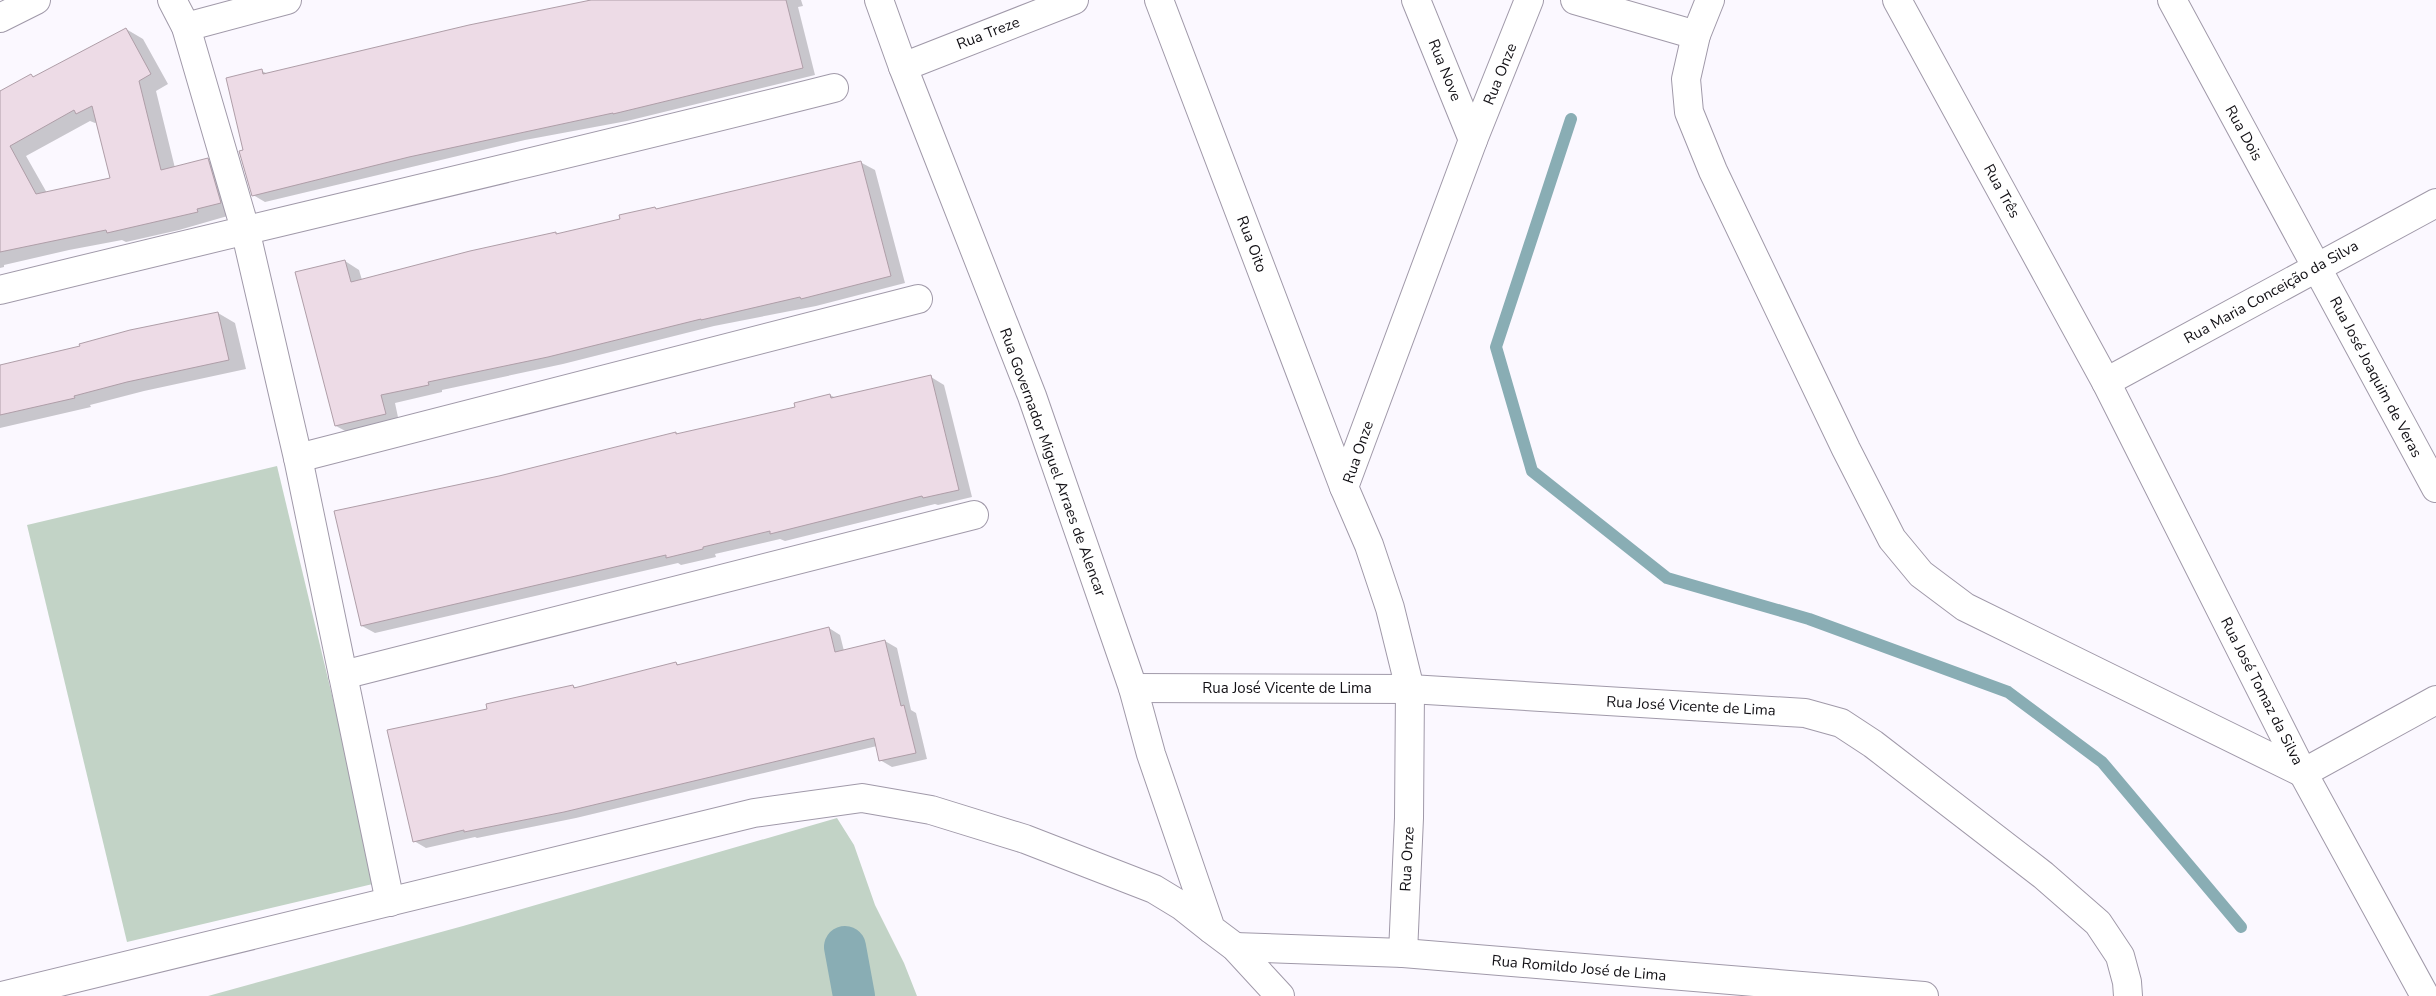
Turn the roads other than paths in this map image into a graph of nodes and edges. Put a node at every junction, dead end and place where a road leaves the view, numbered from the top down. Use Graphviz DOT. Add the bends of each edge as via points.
graph roads {
  1 [pos="36,0"];
  2 [pos="172,0"];
  3 [pos="287,0"];
  4 [pos="879,0"];
  5 [pos="1074,0"];
  6 [pos="1159,0"];
  7 [pos="1416,0"];
  8 [pos="1529,0"];
  9 [pos="1575,0"];
  10 [pos="1710,0"];
  11 [pos="1897,0"];
  12 [pos="2172,0"];
  13 [pos="0,18"];
  14 [pos="186,27"];
  15 [pos="1696,35"];
  16 [pos="902,67"];
  17 [pos="834,88"];
  18 [pos="1473,140"];
  19 [pos="2436,203"];
  20 [pos="245,229"];
  21 [pos="2317,266"];
  22 [pos="0,290"];
  23 [pos="918,299"];
  24 [pos="2106,382"];
  25 [pos="298,458"];
  26 [pos="1344,487"];
  27 [pos="2436,488"];
  28 [pos="974,515"];
  29 [pos="343,675"];
  30 [pos="1133,688"];
  31 [pos="1410,689"];
  32 [pos="2436,700"];
  33 [pos="2303,773"];
  34 [pos="390,902"];
  35 [pos="1210,930"];
  36 [pos="1235,947"];
  37 [pos="1403,953"];
  38 [pos="2,996"];
  39 [pos="1280,996"];
  40 [pos="1924,996"];
  41 [pos="2128,996"];
  42 [pos="2425,996"];
  1 -- 13 [label="street"];
  2 -- 14 [label="street"];
  3 -- 14 [label="street"];
  4 -- 16 [label="street, Rua Governador Miguel Arraes de Alencar"];
  5 -- 16 [label="street, Rua Treze"];
  6 -- 26 [label="street, Rua Oito"];
  7 -- 18 [label="street, Rua Nove"];
  8 -- 18 [label="street, Rua Onze"];
  9 -- 15 [label="street"];
  10 -- 15 [label="street"];
  11 -- 24 [label="street, Rua Três"];
  12 -- 21 [label="street, Rua Dois"];
  14 -- 20 [label="street"];
  15 -- 33 [label="street" via="1686,79 1689,112 1717,180 1892,539 1922,574 1965,607"];
  16 -- 30 [label="street, Rua Governador Miguel Arraes de Alencar" via="1032,396"];
  17 -- 20 [label="street" via="568,155"];
  18 -- 26 [label="street, Rua Onze"];
  19 -- 21 [label="street, Rua Maria Conceição da Silva"];
  20 -- 22 [label="street"];
  20 -- 25 [label="street"];
  21 -- 24 [label="street, Rua Maria Conceição da Silva"];
  21 -- 27 [label="street, Rua José Joaquim de Veras"];
  23 -- 25 [label="street"];
  24 -- 33 [label="street, Rua José Tomaz da Silva"];
  25 -- 29 [label="street"];
  26 -- 31 [label="street, Rua Onze" via="1369,545 1387,599"];
  28 -- 29 [label="street"];
  29 -- 34 [label="street"];
  30 -- 31 [label="street, Rua José Vicente de Lima"];
  30 -- 35 [label="street, Rua Governador Miguel Arraes de Alencar" via="1154,763"];
  31 -- 37 [label="street, Rua Onze"];
  31 -- 41 [label="street, Rua José Vicente de Lima" via="1805,713 1841,723 2043,875 2098,923 2120,956"];
  32 -- 33 [label="street"];
  33 -- 42 [label="street, Rua José Tomaz da Silva"];
  34 -- 35 [label="street" via="754,813 862,798 931,810 1025,839 1154,889 1182,906"];
  34 -- 38 [label="street"];
  35 -- 36 [label="street"];
  36 -- 37 [label="street, Rua Romildo José de Lima"];
  36 -- 39 [label="street"];
  37 -- 40 [label="street, Rua Romildo José de Lima"];
}
